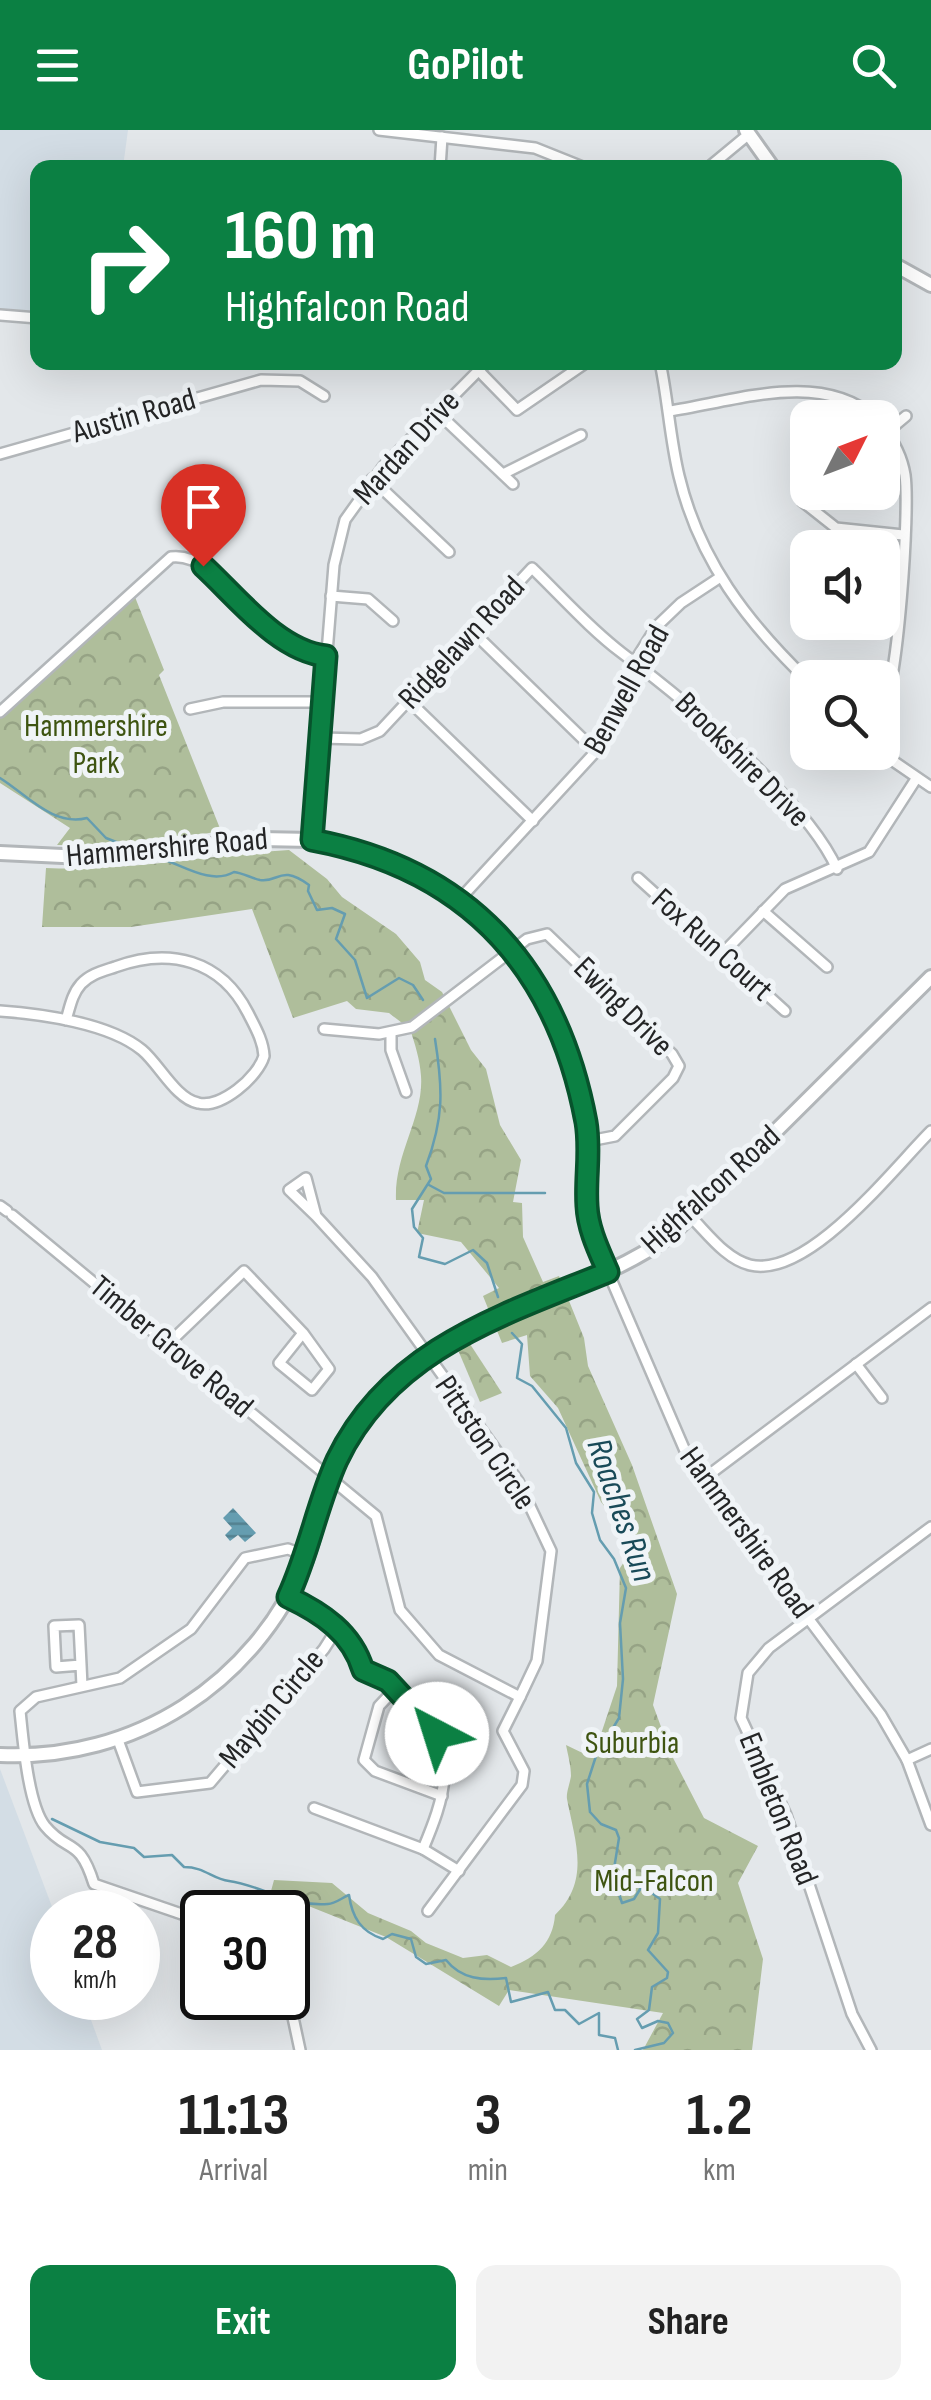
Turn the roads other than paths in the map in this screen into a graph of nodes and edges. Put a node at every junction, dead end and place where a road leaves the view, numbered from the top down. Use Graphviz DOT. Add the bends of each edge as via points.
graph roads {
  1 [pos="379,130"];
  2 [pos="748,132"];
  3 [pos="442,138"];
  4 [pos="441,160"];
  5 [pos="565,160"];
  6 [pos="717,160"];
  7 [pos="767,160"];
  8 [pos="902,268"];
  9 [pos="931,284"];
  10 [pos="0,315"];
  11 [pos="30,317"];
  12 [pos="479,370"];
  13 [pos="576,370"];
  14 [pos="661,370"];
  15 [pos="324,396"];
  16 [pos="848,400"];
  17 [pos="668,411"];
  18 [pos="438,412"];
  19 [pos="906,416"];
  20 [pos="900,420"];
  21 [pos="581,435"];
  22 [pos="0,454"];
  23 [pos="900,462"];
  24 [pos="503,474"];
  25 [pos="372,479"];
  26 [pos="513,484"];
  27 [pos="813,510"];
  28 [pos="903,535"];
  29 [pos="449,552"];
  30 [pos="719,578"];
  31 [pos="332,596"];
  32 [pos="393,621"];
  33 [pos="472,631"];
  34 [pos="326,656"];
  35 [pos="897,660"];
  36 [pos="635,661"];
  37 [pos="790,662"];
  38 [pos="409,701"];
  39 [pos="323,702"];
  40 [pos="190,710"];
  41 [pos="0,712"];
  42 [pos="320,738"];
  43 [pos="599,748"];
  44 [pos="900,767"];
  45 [pos="916,779"];
  46 [pos="931,787"];
  47 [pos="533,821"];
  48 [pos="312,840"];
  49 [pos="0,853"];
  50 [pos="837,869"];
  51 [pos="638,878"];
  52 [pos="460,899"];
  53 [pos="763,911"];
  54 [pos="512,950"];
  55 [pos="722,954"];
  56 [pos="827,967"];
  57 [pos="931,977"];
  58 [pos="785,1011"];
  59 [pos="0,1012"];
  60 [pos="66,1020"];
  61 [pos="324,1028"];
  62 [pos="392,1032"];
  63 [pos="406,1092"];
  64 [pos="931,1131"];
  65 [pos="589,1141"];
  66 [pos="6,1211"];
  67 [pos="316,1216"];
  68 [pos="691,1216"];
  69 [pos="608,1272"];
  70 [pos="931,1308"];
  71 [pos="303,1333"];
  72 [pos="168,1344"];
  73 [pos="426,1354"];
  74 [pos="856,1364"];
  75 [pos="882,1398"];
  76 [pos="329,1479"];
  77 [pos="702,1480"];
  78 [pos="931,1527"];
  79 [pos="307,1556"];
  80 [pos="288,1597"];
  81 [pos="808,1620"];
  82 [pos="338,1627"];
  83 [pos="81,1665"];
  84 [pos="82,1686"];
  85 [pos="396,1688"];
  86 [pos="520,1697"];
  87 [pos="118,1740"];
  88 [pos="931,1749"];
  89 [pos="0,1755"];
  90 [pos="28,1756"];
  91 [pos="907,1760"];
  92 [pos="442,1796"];
  93 [pos="314,1808"];
  94 [pos="931,1825"];
  95 [pos="423,1849"];
  96 [pos="459,1870"];
  97 [pos="428,1910"];
  98 [pos="180,1913"];
  99 [pos="294,2020"];
  100 [pos="300,2050"];
  101 [pos="871,2050"];
  1 -- 3 [label="street"];
  2 -- 6 [label="street"];
  2 -- 7 [label="street"];
  3 -- 4 [label="street"];
  3 -- 5 [label="street" via="536,148"];
  8 -- 9 [label="street"];
  10 -- 11 [label="street"];
  12 -- 13 [label="street" via="517,410"];
  12 -- 18 [label="street, Mardan Drive"];
  14 -- 17 [label="street"];
  15 -- 22 [label="street, Austin Road" via="300,381 261,380"];
  16 -- 17 [label="street" via="816,391"];
  17 -- 30 [label="street" via="684,496"];
  18 -- 24 [label="street"];
  18 -- 25 [label="street, Mardan Drive"];
  19 -- 20 [label="street"];
  21 -- 24 [label="street"];
  23 -- 28 [label="street"];
  24 -- 26 [label="street"];
  25 -- 29 [label="street"];
  25 -- 31 [label="street, Mardan Drive" via="345,520"];
  27 -- 28 [label="street" via="836,528"];
  28 -- 35 [label="street"];
  30 -- 36 [label="street, Benwell Road" via="668,614"];
  30 -- 37 [label="street"];
  31 -- 32 [label="street" via="368,599"];
  31 -- 34 [label="street, Mardan Drive"];
  33 -- 36 [label="street, Ridgelawn Road" via="532,568"];
  33 -- 38 [label="street, Ridgelawn Road"];
  33 -- 43 [label="street"];
  34 -- 39 [label="street, Mardan Drive"];
  34 -- 41 [label="street" via="286,641 193,559 170,557"];
  36 -- 43 [label="street, Benwell Road"];
  36 -- 50 [label="street, Brookshire Drive" via="751,764 820,840"];
  38 -- 42 [label="street, Ridgelawn Road" via="371,736"];
  38 -- 47 [label="street"];
  39 -- 40 [label="street" via="222,702"];
  39 -- 42 [label="street, Mardan Drive"];
  42 -- 48 [label="street, Mardan Drive"];
  43 -- 47 [label="street, Benwell Road"];
  44 -- 45 [label="street"];
  45 -- 46 [label="street"];
  45 -- 50 [label="street" via="876,844"];
  47 -- 52 [label="street, Benwell Road"];
  48 -- 49 [label="street, Hammershire Road" via="260,839 104,858"];
  48 -- 52 [label="street, Hammershire Road" via="394,862"];
  50 -- 53 [label="street" via="798,881"];
  51 -- 55 [label="street, Fox Run Court"];
  52 -- 54 [label="street, Hammershire Road"];
  53 -- 55 [label="street"];
  53 -- 56 [label="street"];
  54 -- 62 [label="street" via="430,1016"];
  54 -- 65 [label="street, Hammershire Road" via="561,1038"];
  54 -- 65 [label="street, Ewing Drive" via="534,936 552,936 677,1060 674,1078 615,1136"];
  55 -- 58 [label="street, Fox Run Court"];
  57 -- 68 [label="street, Highfalcon Road"];
  59 -- 60 [label="street"];
  60 -- 60 [label="street" via="140,1048 186,1097 202,1104 247,1081 264,1056 236,991 218,972 193,964 142,959 90,976 74,994"];
  61 -- 62 [label="street"];
  62 -- 63 [label="street" via="391,1050"];
  64 -- 68 [label="street" via="816,1245 784,1264 738,1260"];
  65 -- 69 [label="street, Hammershire Road" via="587,1208"];
  66 -- 72 [label="street, Timber Grove Road"];
  67 -- 73 [label="street, Pittston Circle" via="372,1278"];
  68 -- 69 [label="street, Highfalcon Road" via="652,1249"];
  69 -- 73 [label="street, Highfalcon Road"];
  69 -- 77 [label="street, Hammershire Road"];
  70 -- 74 [label="street"];
  71 -- 71 [label="street" via="329,1370 312,1390 279,1363"];
  71 -- 72 [label="street" via="244,1271"];
  72 -- 76 [label="street, Timber Grove Road"];
  73 -- 76 [label="street, Highfalcon Road" via="374,1402"];
  73 -- 86 [label="street, Pittston Circle" via="518,1481 551,1551 538,1660"];
  74 -- 75 [label="street"];
  74 -- 77 [label="street"];
  76 -- 79 [label="street, Highfalcon Road"];
  76 -- 86 [label="street" via="376,1516 400,1610 440,1655"];
  77 -- 81 [label="street, Hammershire Road"];
  78 -- 81 [label="street, Embleton Road"];
  79 -- 80 [label="street, Highfalcon Road"];
  79 -- 84 [label="street" via="288,1550 245,1558 191,1629 120,1678"];
  80 -- 82 [label="street"];
  80 -- 87 [label="street, Highfalcon Road" via="220,1681 171,1716"];
  81 -- 91 [label="street, Hammershire Road"];
  81 -- 101 [label="street, Embleton Road" via="756,1660 743,1687 741,1718 786,1815 852,2014"];
  82 -- 85 [label="street" via="363,1670"];
  82 -- 87 [label="street, Maybin Circle" via="210,1782 137,1792"];
  83 -- 83 [label="street" via="56,1666 54,1626 78,1625"];
  83 -- 84 [label="street"];
  84 -- 90 [label="street" via="24,1703"];
  85 -- 92 [label="street" via="443,1749"];
  85 -- 92 [label="street" via="380,1706 364,1760 375,1771"];
  86 -- 96 [label="street, Pittston Circle" via="503,1731 525,1777"];
  87 -- 90 [label="street, Highfalcon Road"];
  88 -- 91 [label="street"];
  89 -- 90 [label="street, Highfalcon Road"];
  90 -- 98 [label="street" via="38,1814 82,1853 94,1884"];
  91 -- 94 [label="street, Hammershire Road"];
  92 -- 95 [label="street"];
  93 -- 95 [label="street"];
  95 -- 96 [label="street"];
  96 -- 97 [label="street"];
  99 -- 100 [label="street"];
}
